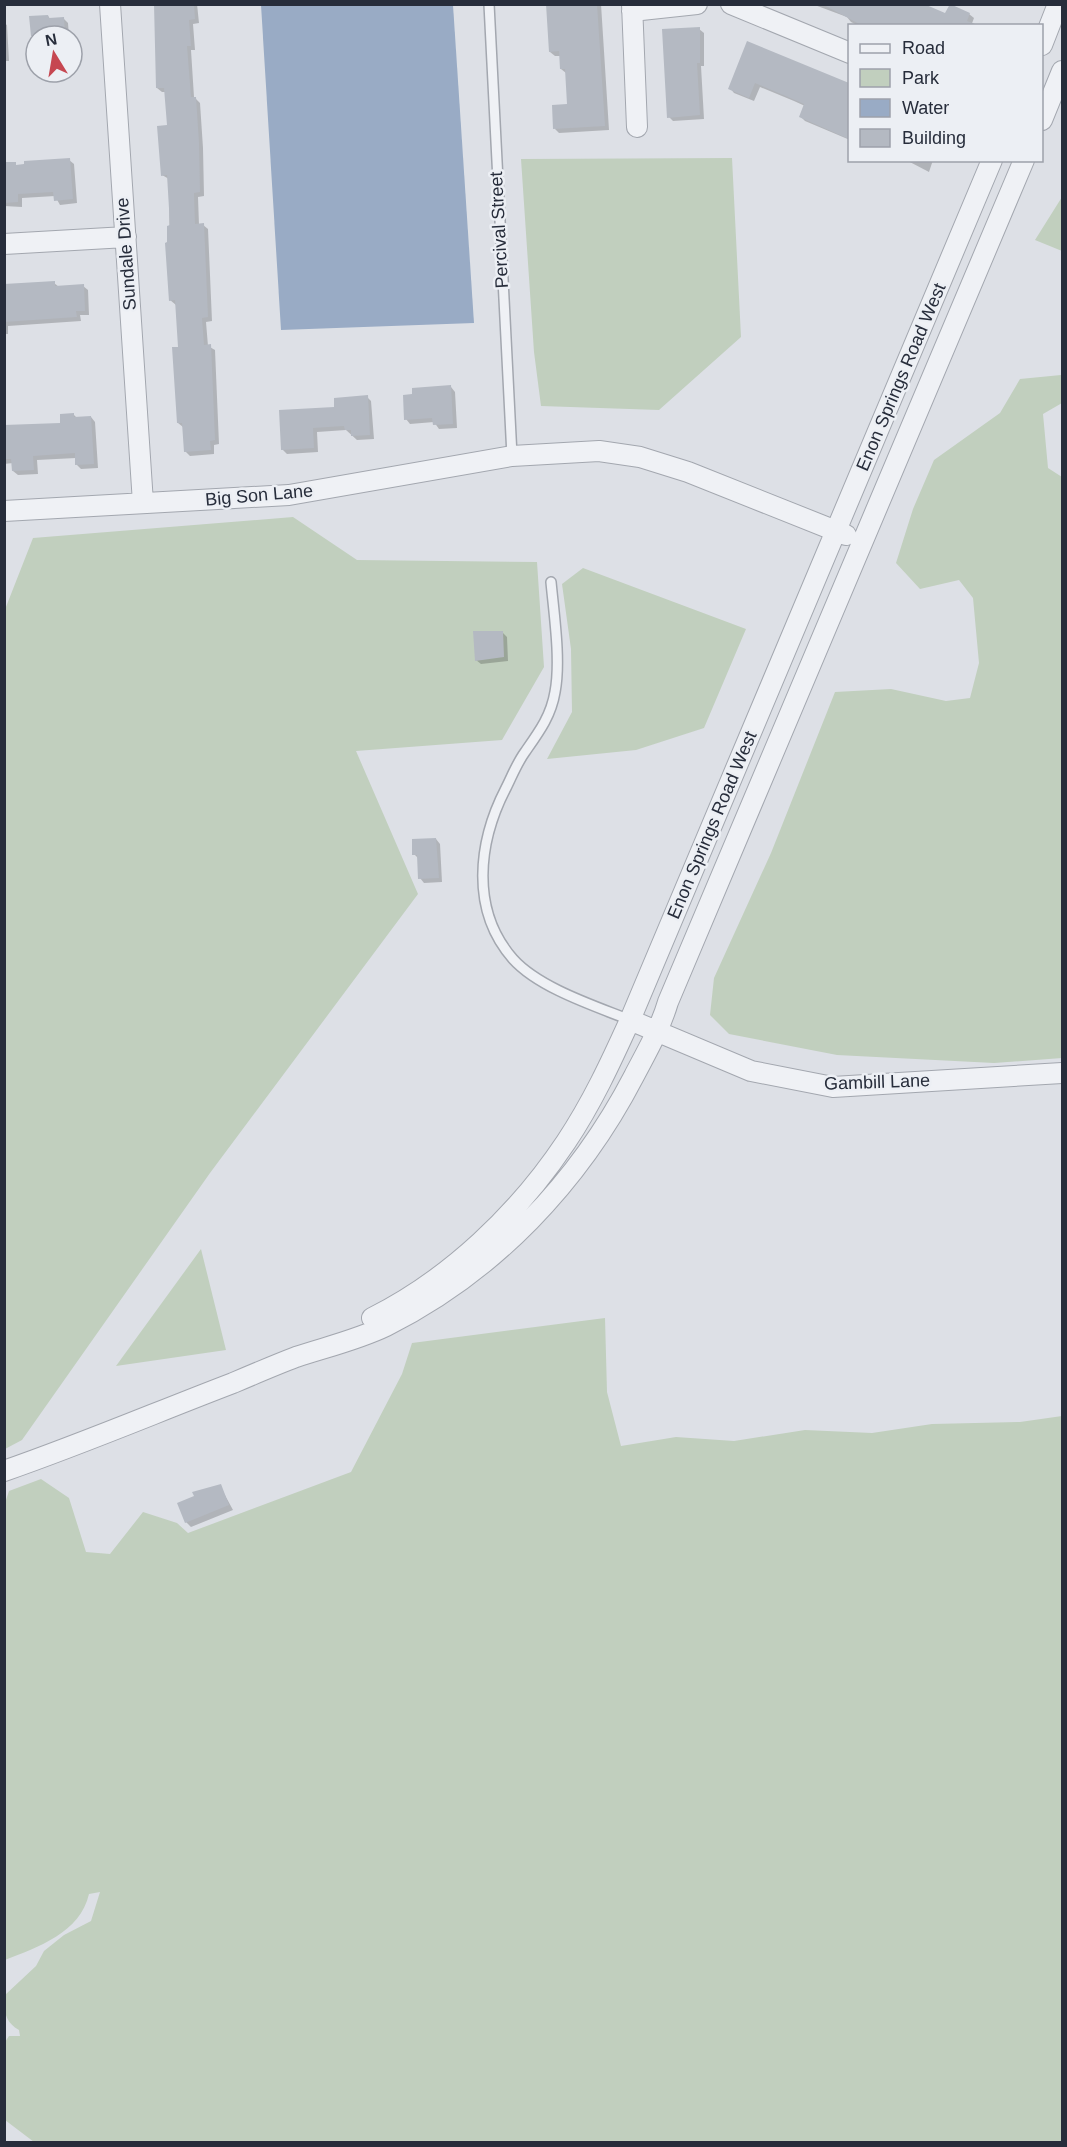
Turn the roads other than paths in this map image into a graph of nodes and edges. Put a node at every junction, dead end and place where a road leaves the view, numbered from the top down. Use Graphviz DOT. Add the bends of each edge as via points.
graph roads {
  1 [pos="110,4"];
  2 [pos="489,4"];
  3 [pos="697,4"];
  4 [pos="731,4"];
  5 [pos="1059,4"];
  6 [pos="632,8"];
  7 [pos="1043,40"];
  8 [pos="848,53"];
  9 [pos="1062,71"];
  10 [pos="1043,115"];
  11 [pos="637,127"];
  12 [pos="991,162"];
  13 [pos="1023,162"];
  14 [pos="126,237"];
  15 [pos="4,244"];
  16 [pos="512,456"];
  17 [pos="143,503"];
  18 [pos="4,511"];
  19 [pos="836,531"];
  20 [pos="862,542"];
  21 [pos="552,582"];
  22 [pos="630,1020"];
  23 [pos="658,1033"];
  24 [pos="1062,1073"];
  25 [pos="277,1365"];
  26 [pos="4,1471"];
  1 -- 14 [label="street, Sundale Drive"];
  2 -- 16 [label="lane, Percival Street"];
  3 -- 6 [label="street"];
  4 -- 8 [label="street"];
  5 -- 7 [label="street"];
  6 -- 11 [label="street"];
  9 -- 10 [label="street"];
  12 -- 19 [label="street, Enon Springs Road West"];
  13 -- 20 [label="street"];
  14 -- 15 [label="street"];
  14 -- 17 [label="street, Sundale Drive"];
  16 -- 17 [label="street, Big Son Lane" via="289,495"];
  16 -- 19 [label="street, Big Son Lane" via="599,452 639,457 688,472"];
  17 -- 18 [label="street, Big Son Lane"];
  19 -- 20 [label="street, Big Son Lane"];
  19 -- 22 [label="street, Enon Springs Road West"];
  20 -- 23 [label="street"];
  21 -- 22 [label="lane" via="556,691 544,729 524,753 488,829 482,856 487,911 514,960 554,988"];
  22 -- 23 [label="street, Gambill Lane"];
  22 -- 25 [label="street, Enon Springs Road West" via="566,1142 503,1219 448,1269 408,1298"];
  23 -- 24 [label="street, Gambill Lane" via="751,1071 833,1087"];
  23 -- 25 [label="street" via="588,1153 538,1213 493,1255 402,1317 362,1337"];
  25 -- 26 [label="street"];
}
